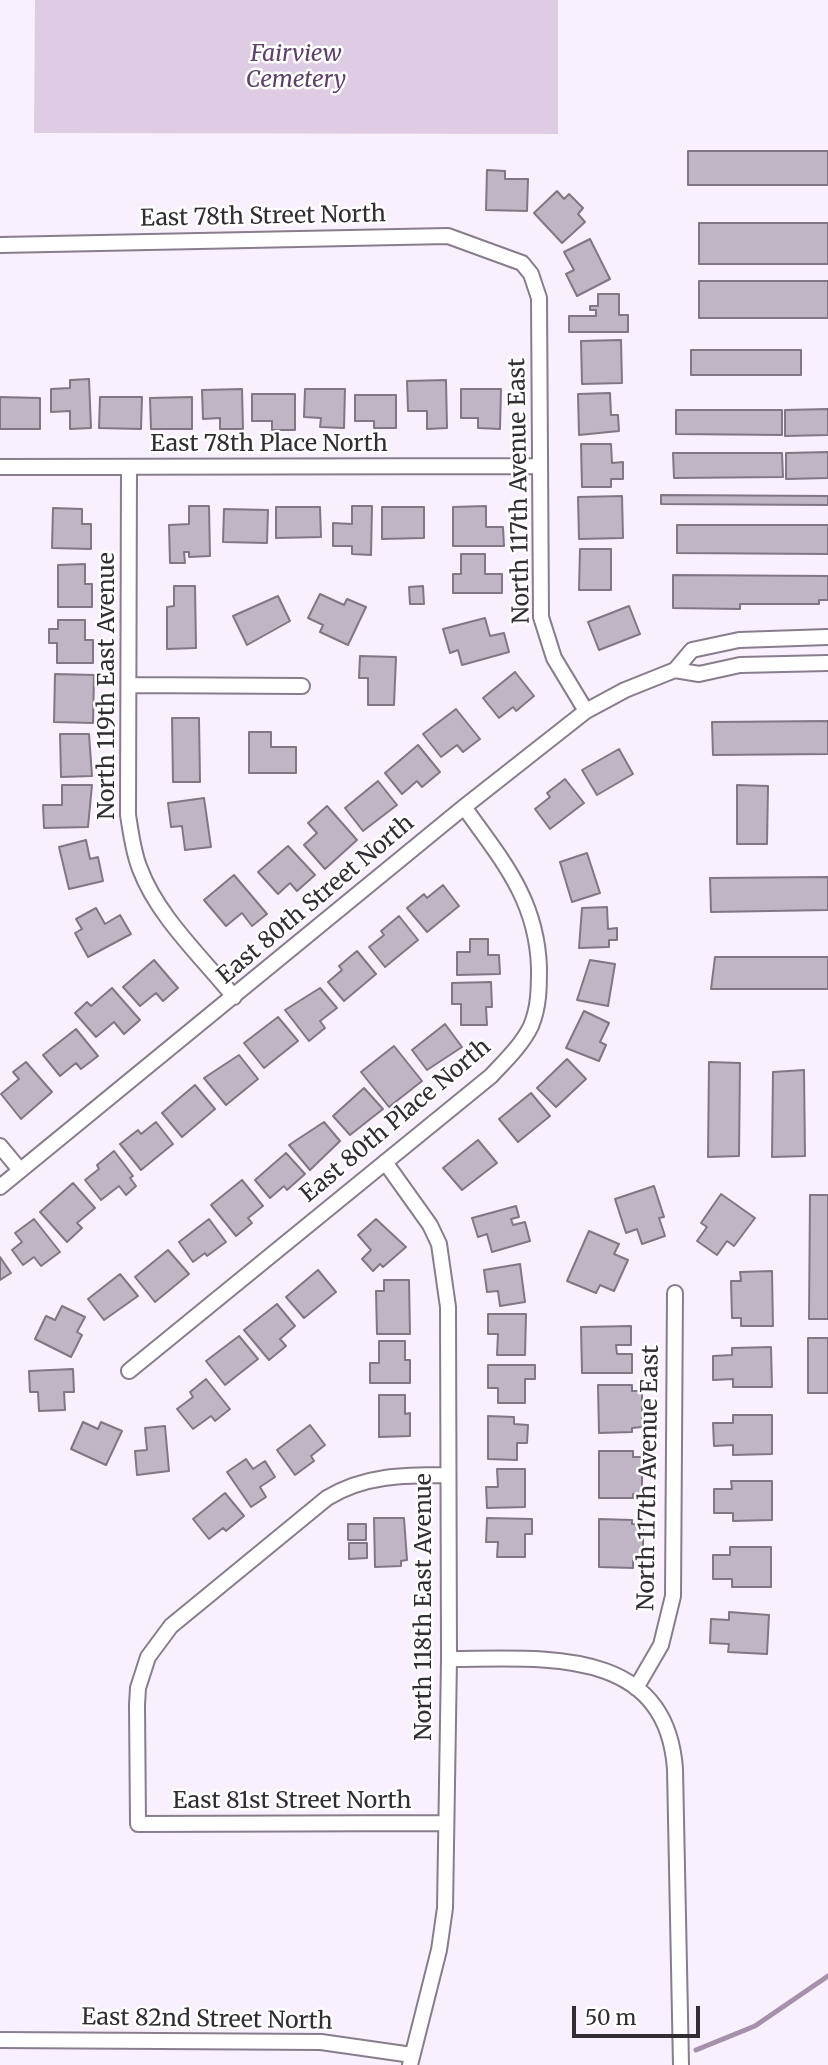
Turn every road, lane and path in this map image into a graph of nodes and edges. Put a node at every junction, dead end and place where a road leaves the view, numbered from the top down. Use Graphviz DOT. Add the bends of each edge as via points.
graph roads {
  1 [pos="0,245"];
  2 [pos="522,263"];
  3 [pos="539,466"];
  4 [pos="0,467"];
  5 [pos="129,467"];
  6 [pos="828,637"];
  7 [pos="828,663"];
  8 [pos="675,670"];
  9 [pos="130,685"];
  10 [pos="302,686"];
  11 [pos="586,711"];
  12 [pos="464,807"];
  13 [pos="234,997"];
  14 [pos="0,1146"];
  15 [pos="385,1162"];
  16 [pos="20,1170"];
  17 [pos="0,1187"];
  18 [pos="675,1293"];
  19 [pos="130,1371"];
  20 [pos="447,1475"];
  21 [pos="449,1659"];
  22 [pos="636,1688"];
  23 [pos="446,1823"];
  24 [pos="0,2040"];
  25 [pos="411,2060"];
  26 [pos="681,2065"];
  1 -- 2 [label="street, East 78th Street North" via="448,236"];
  2 -- 3 [label="street, North 117th Avenue East" via="539,298"];
  3 -- 5 [label="street, East 78th Place North"];
  3 -- 11 [label="street, North 117th Avenue East" via="541,617 554,658"];
  4 -- 5 [label="street, East 78th Place North"];
  5 -- 9 [label="street, North 119th East Avenue"];
  6 -- 8 [label="street, East 80th Street North" via="738,640 692,650"];
  7 -- 8 [label="street, East 80th Street North" via="740,665 699,674"];
  8 -- 11 [label="street, East 80th Street North"];
  9 -- 10 [label="street"];
  9 -- 13 [label="street, North 119th East Avenue" via="128,815 139,868 159,906"];
  11 -- 12 [label="street, East 80th Street North"];
  12 -- 13 [label="street, East 80th Street North"];
  12 -- 15 [label="street, East 80th Place North" via="527,902 538,942 537,1007 530,1028 491,1076"];
  13 -- 16 [label="street, East 80th Street North"];
  14 -- 16 [label="street"];
  15 -- 19 [label="street, East 80th Place North"];
  15 -- 20 [label="street, North 118th East Avenue" via="430,1225 444,1264"];
  16 -- 17 [label="street, East 80th Street North"];
  18 -- 22 [label="street, North 117th Avenue East" via="673,1595 661,1645"];
  20 -- 21 [label="street, North 118th East Avenue"];
  20 -- 23 [label="street, East 81st Street North" via="381,1477 342,1489 170,1626 148,1657 138,1688 138,1824"];
  21 -- 22 [label="street" via="564,1660 598,1666"];
  21 -- 23 [label="street, North 118th East Avenue"];
  22 -- 26 [label="street" via="655,1708 673,1744"];
  23 -- 25 [label="street, North 118th East Avenue" via="445,1908 439,1950"];
  24 -- 25 [label="street, East 82nd Street North" via="321,2042"];
}
